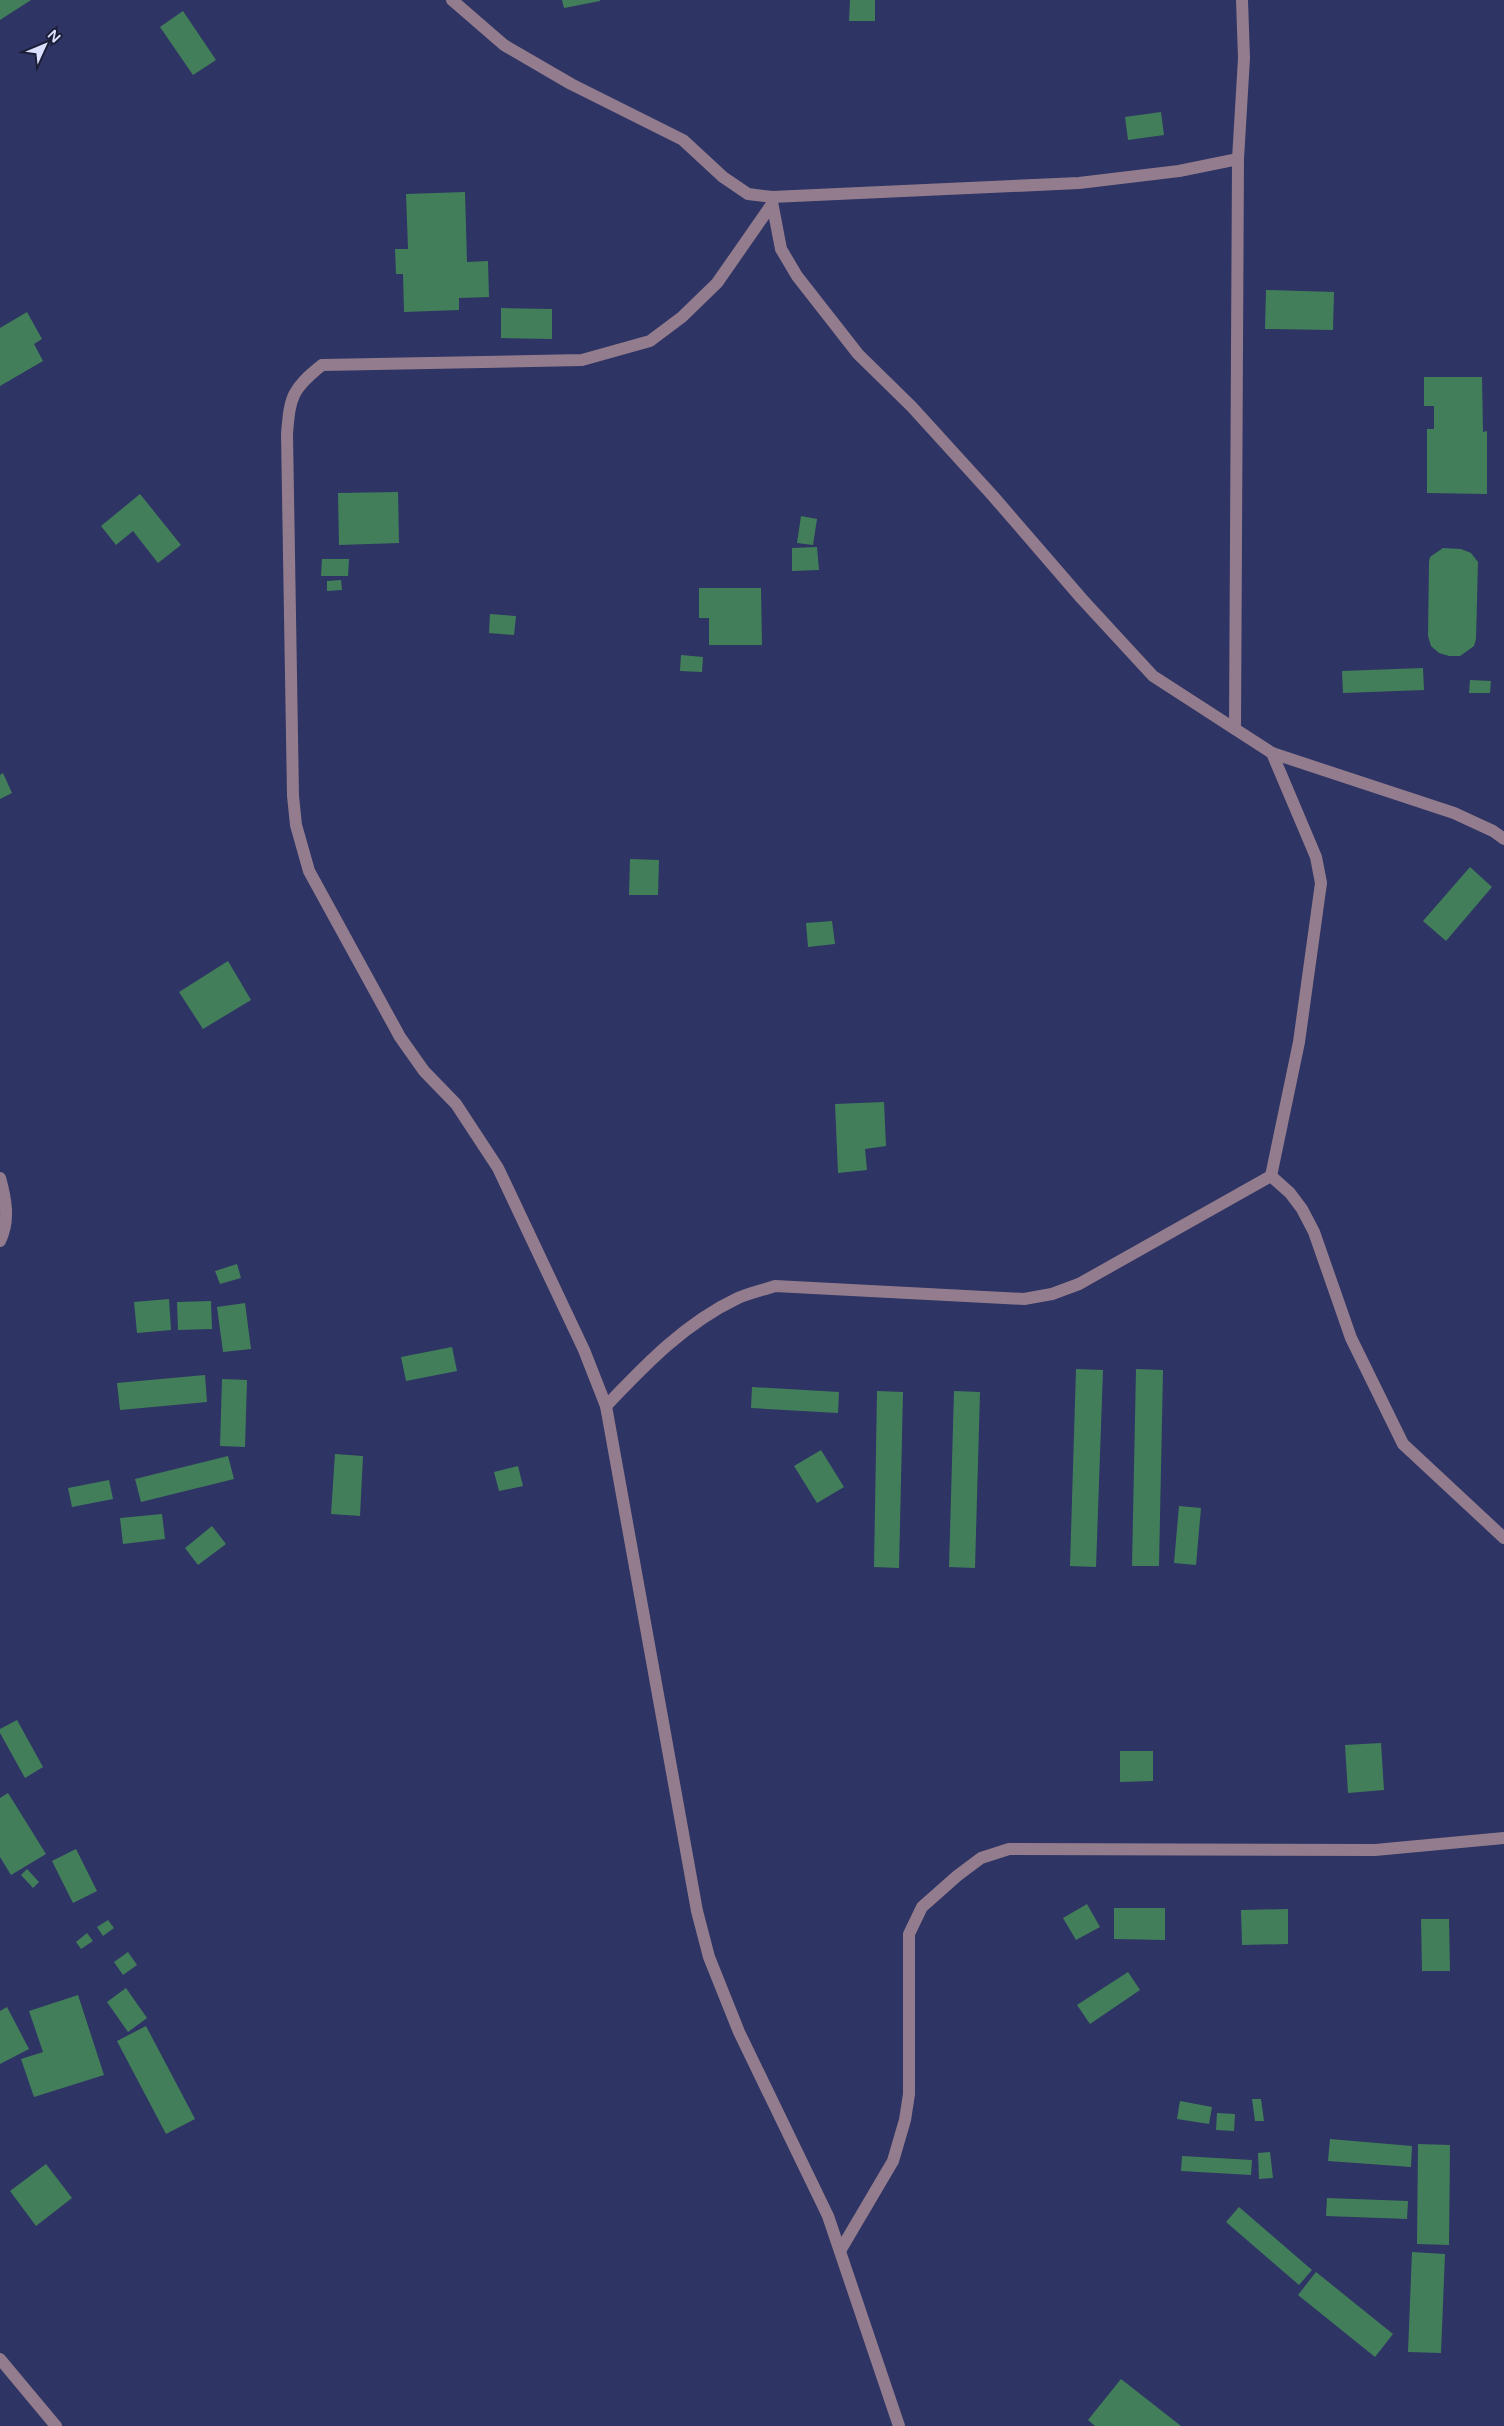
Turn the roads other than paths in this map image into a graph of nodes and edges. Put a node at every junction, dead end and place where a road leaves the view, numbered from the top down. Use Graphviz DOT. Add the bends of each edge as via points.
graph roads {
  1 [pos="452,0"];
  2 [pos="1242,0"];
  3 [pos="1238,160"];
  4 [pos="772,201"];
  5 [pos="1235,729"];
  6 [pos="1272,753"];
  7 [pos="1504,839"];
  8 [pos="1271,1176"];
  9 [pos="0,1178"];
  10 [pos="0,1241"];
  11 [pos="606,1406"];
  12 [pos="1504,1538"];
  13 [pos="1504,1838"];
  14 [pos="840,2251"];
  15 [pos="0,2359"];
  16 [pos="56,2426"];
  17 [pos="899,2426"];
  1 -- 4 [label="street" via="504,45 571,84 683,140 723,178 748,194"];
  2 -- 3 [label="street" via="1244,58"];
  3 -- 4 [label="street" via="1079,183"];
  3 -- 5 [label="street"];
  4 -- 5 [label="street" via="780,249 858,354 993,496 1154,676"];
  4 -- 11 [label="street" via="717,283 682,317 650,341 582,360 322,365 292,395 288,417 293,796 296,825 309,871 400,1037 424,1071 456,1104 498,1168 584,1350"];
  5 -- 6 [label="street"];
  6 -- 7 [label="street" via="1454,812"];
  6 -- 8 [label="street" via="1316,857 1321,883 1299,1042"];
  8 -- 11 [label="street" via="1079,1284 1052,1294 1024,1298 775,1286 739,1298 690,1326 665,1345"];
  8 -- 12 [label="street" via="1290,1193 1314,1232 1351,1338 1403,1444"];
  9 -- 10 [label="street" via="7,1203"];
  11 -- 14 [label="street" via="697,1911 709,1957 739,2032 828,2216"];
  13 -- 14 [label="street" via="1375,1850 1009,1850 981,1858 922,1907 909,1934 909,2094 905,2120 893,2161"];
  14 -- 17 [label="street"];
  15 -- 16 [label="street"];
}
